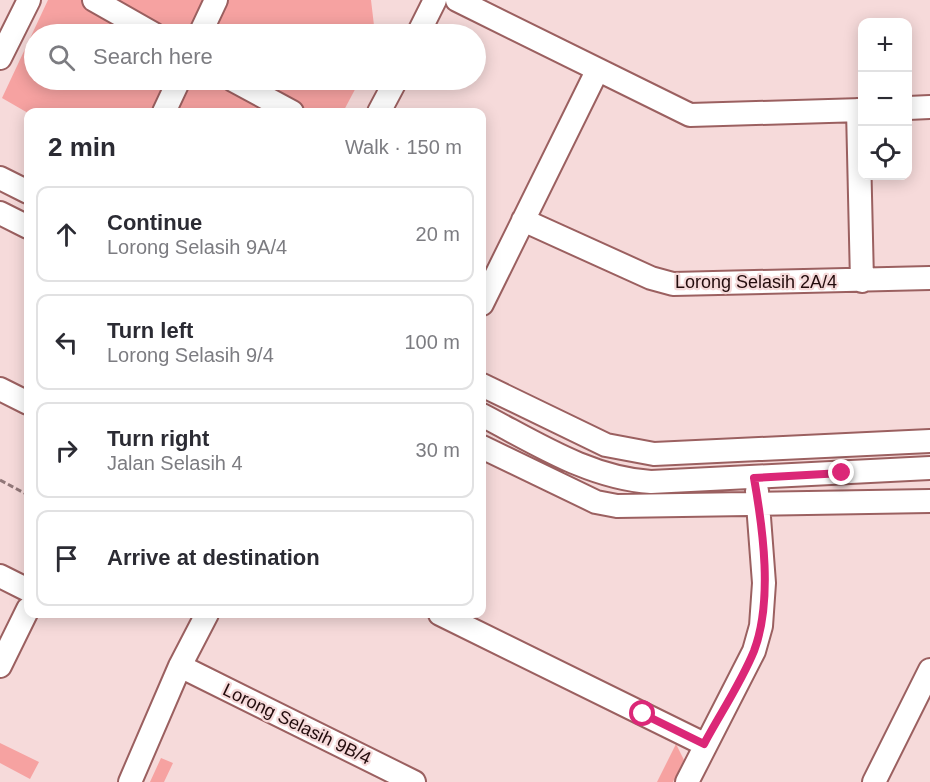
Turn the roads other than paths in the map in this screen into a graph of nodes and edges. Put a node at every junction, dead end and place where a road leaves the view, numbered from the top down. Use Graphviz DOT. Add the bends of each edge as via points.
graph roads {
  1 [pos="29,0"];
  2 [pos="94,0"];
  3 [pos="216,0"];
  4 [pos="435,0"];
  5 [pos="457,0"];
  6 [pos="487,7"];
  7 [pos="136,24"];
  8 [pos="205,24"];
  9 [pos="423,24"];
  10 [pos="0,58"];
  11 [pos="597,71"];
  12 [pos="174,90"];
  13 [pos="251,90"];
  14 [pos="391,90"];
  15 [pos="930,107"];
  16 [pos="166,108"];
  17 [pos="285,108"];
  18 [pos="381,108"];
  19 [pos="912,108"];
  20 [pos="858,110"];
  21 [pos="860,126"];
  22 [pos="0,178"];
  23 [pos="24,190"];
  24 [pos="0,213"];
  25 [pos="523,220"];
  26 [pos="24,225"];
  27 [pos="930,278"];
  28 [pos="862,281"];
  29 [pos="486,296"];
  30 [pos="486,387"];
  31 [pos="0,389"];
  32 [pos="24,401"];
  33 [pos="486,417"];
  34 [pos="930,441"];
  35 [pos="486,449"];
  36 [pos="930,468"];
  37 [pos="754,478"];
  38 [pos="930,501"];
  39 [pos="759,506"];
  40 [pos="0,576"];
  41 [pos="24,588"];
  42 [pos="24,617"];
  43 [pos="205,618"];
  44 [pos="448,618"];
  45 [pos="0,666"];
  46 [pos="180,666"];
  47 [pos="930,670"];
  48 [pos="704,744"];
  49 [pos="130,782"];
  50 [pos="414,782"];
  51 [pos="687,782"];
  52 [pos="874,782"];
  1 -- 10 [label="street"];
  2 -- 7 [label="street"];
  3 -- 8 [label="street"];
  4 -- 9 [label="street"];
  5 -- 6 [label="street"];
  6 -- 11 [label="street"];
  11 -- 20 [label="street" via="690,116"];
  11 -- 25 [label="street"];
  12 -- 16 [label="street"];
  13 -- 17 [label="street"];
  14 -- 18 [label="street"];
  15 -- 19 [label="street"];
  21 -- 28 [label="street"];
  22 -- 23 [label="street"];
  24 -- 26 [label="street"];
  25 -- 28 [label="street, Lorong Selasih 2A/4" via="651,278 673,284"];
  25 -- 29 [label="street"];
  27 -- 28 [label="street, Lorong Selasih 2A/4"];
  30 -- 34 [label="street" via="606,445 654,454"];
  31 -- 32 [label="street"];
  33 -- 37 [label="street" via="590,471 625,481"];
  35 -- 39 [label="street" via="596,502 617,506"];
  36 -- 37 [label="street"];
  37 -- 39 [label="street"];
  38 -- 39 [label="street"];
  39 -- 48 [label="street" via="764,583 760,626 754,651"];
  40 -- 41 [label="street"];
  42 -- 45 [label="street"];
  43 -- 46 [label="street"];
  44 -- 48 [label="street"];
  46 -- 49 [label="street"];
  46 -- 50 [label="street, Lorong Selasih 9B/4"];
  47 -- 52 [label="street"];
  48 -- 51 [label="street"];
}
